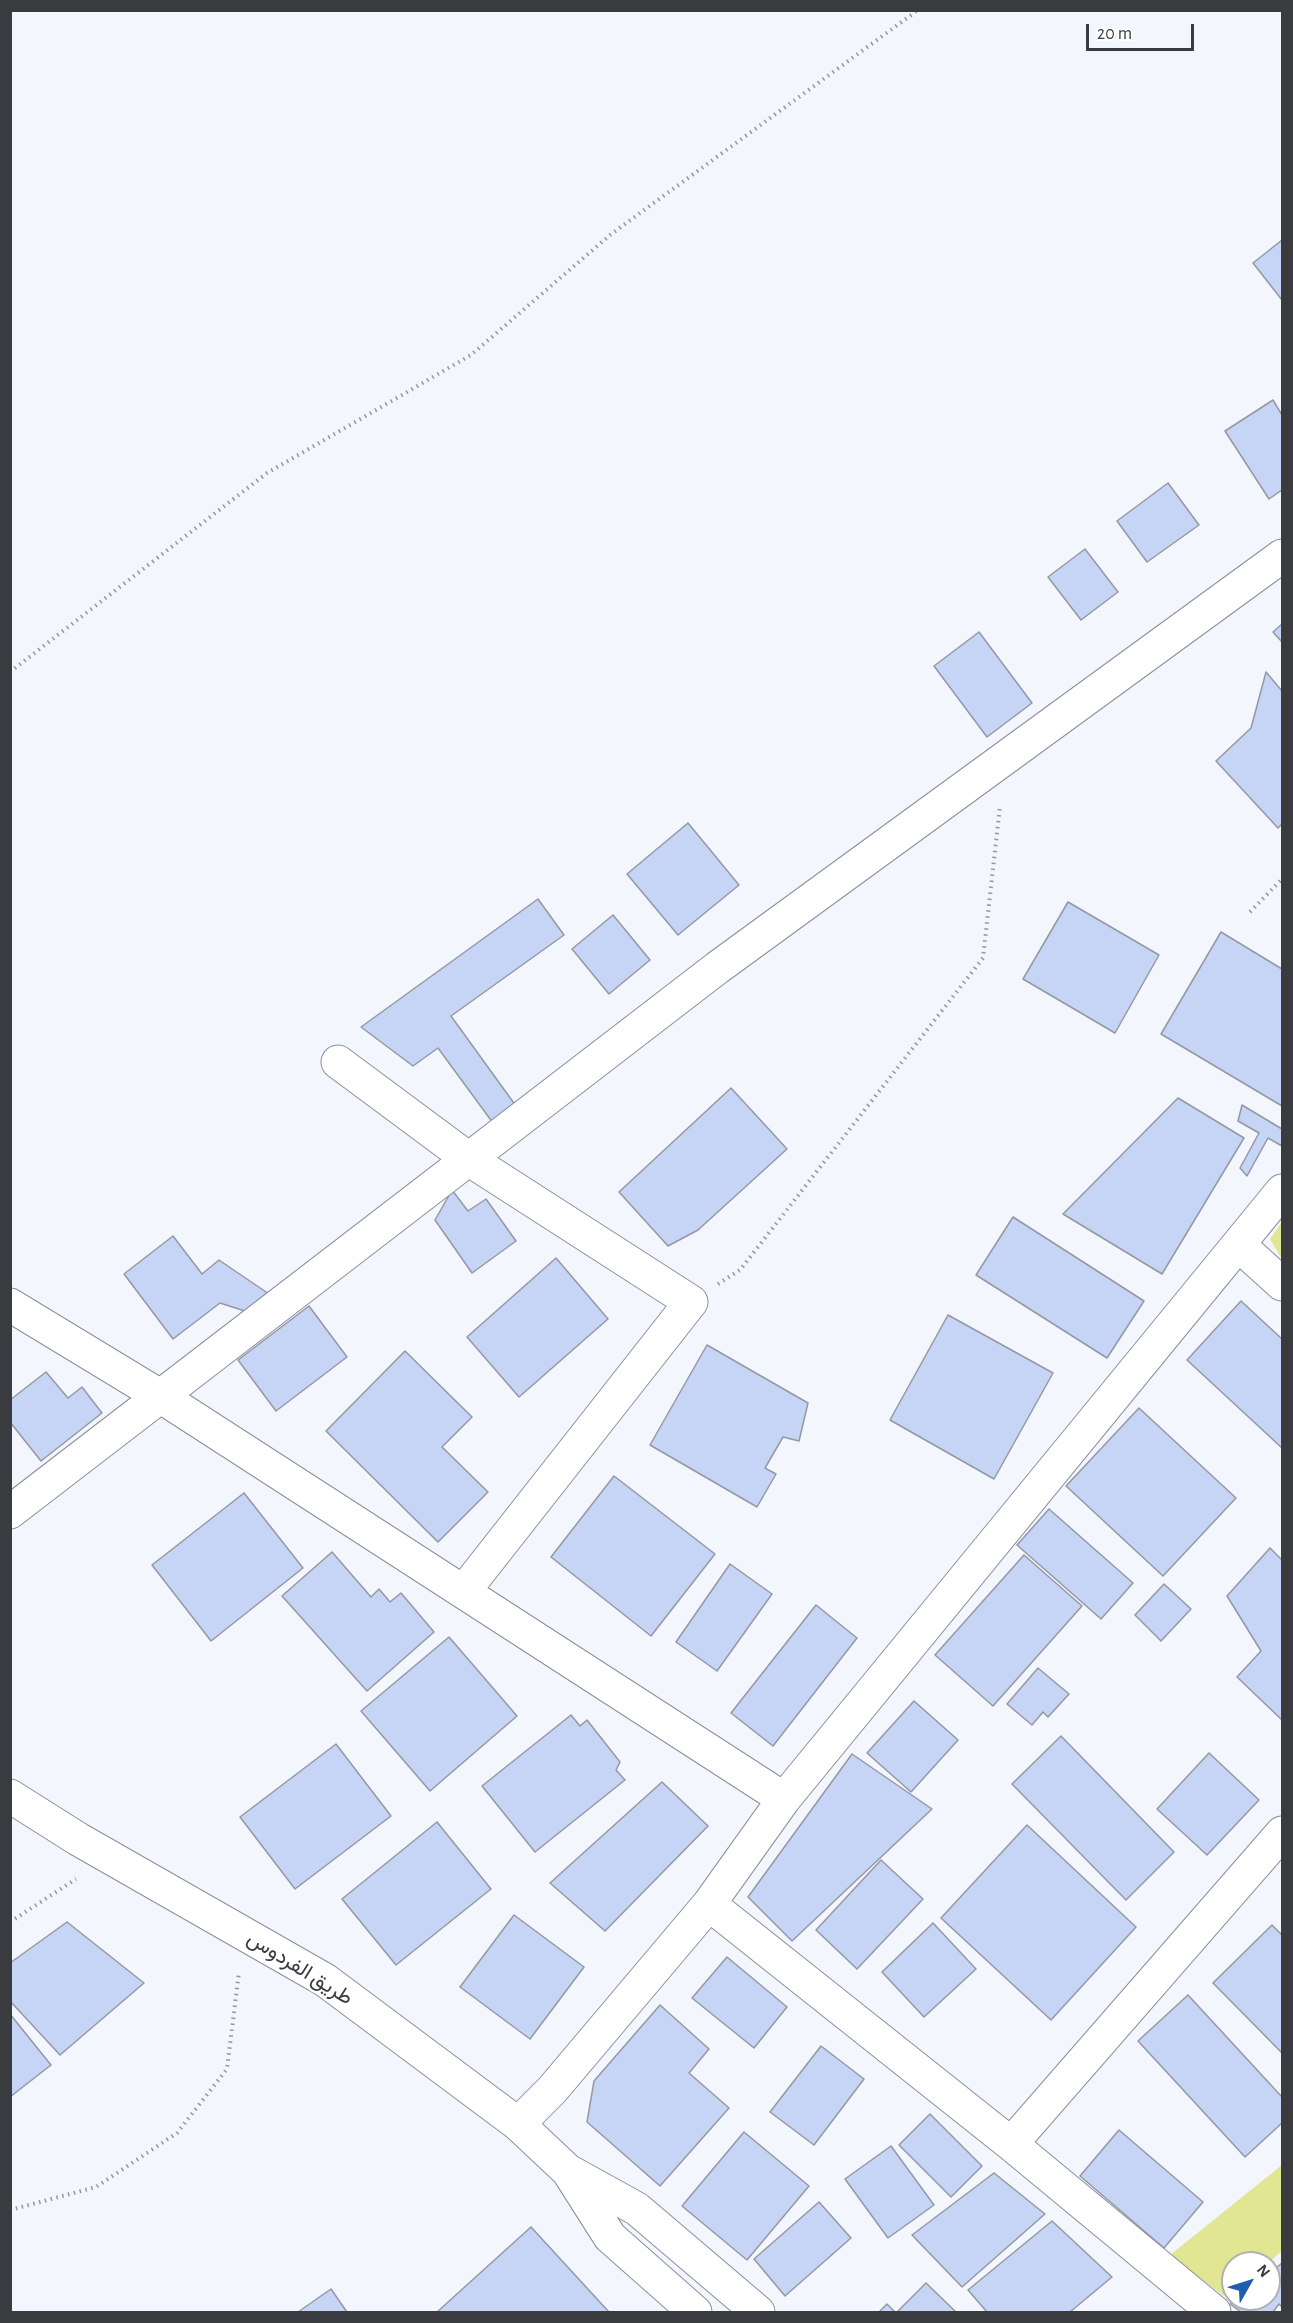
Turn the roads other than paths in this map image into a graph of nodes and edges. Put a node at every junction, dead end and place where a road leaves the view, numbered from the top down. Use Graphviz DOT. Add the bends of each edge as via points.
graph roads {
  1 [pos="1282,556"];
  2 [pos="338,1062"];
  3 [pos="470,1160"];
  4 [pos="1282,1191"];
  5 [pos="1240,1246"];
  6 [pos="1282,1284"];
  7 [pos="10,1305"];
  8 [pos="160,1396"];
  9 [pos="10,1512"];
  10 [pos="464,1591"];
  11 [pos="10,1796"];
  12 [pos="784,1799"];
  13 [pos="1282,1833"];
  14 [pos="709,1904"];
  15 [pos="518,2124"];
  16 [pos="1011,2144"];
  17 [pos="568,2171"];
  18 [pos="695,2313"];
  19 [pos="758,2313"];
  20 [pos="1214,2313"];
  1 -- 3 [label="street" via="717,968"];
  2 -- 3 [label="street"];
  3 -- 8 [label="street"];
  3 -- 10 [label="street" via="691,1302"];
  4 -- 5 [label="street"];
  5 -- 6 [label="street"];
  5 -- 12 [label="street"];
  7 -- 8 [label="street"];
  8 -- 9 [label="street"];
  8 -- 10 [label="street"];
  10 -- 12 [label="street"];
  11 -- 15 [label="street, طريق الفردوس" via="325,1980"];
  12 -- 14 [label="street"];
  13 -- 16 [label="street"];
  14 -- 15 [label="street" via="552,2090"];
  14 -- 16 [label="street"];
  15 -- 17 [label="street, طريق الفردوس"];
  16 -- 20 [label="street"];
  17 -- 18 [label="street, طريق الفردوس" via="610,2237"];
  17 -- 19 [label="street, طريق الفردوس" via="637,2210"];
}
